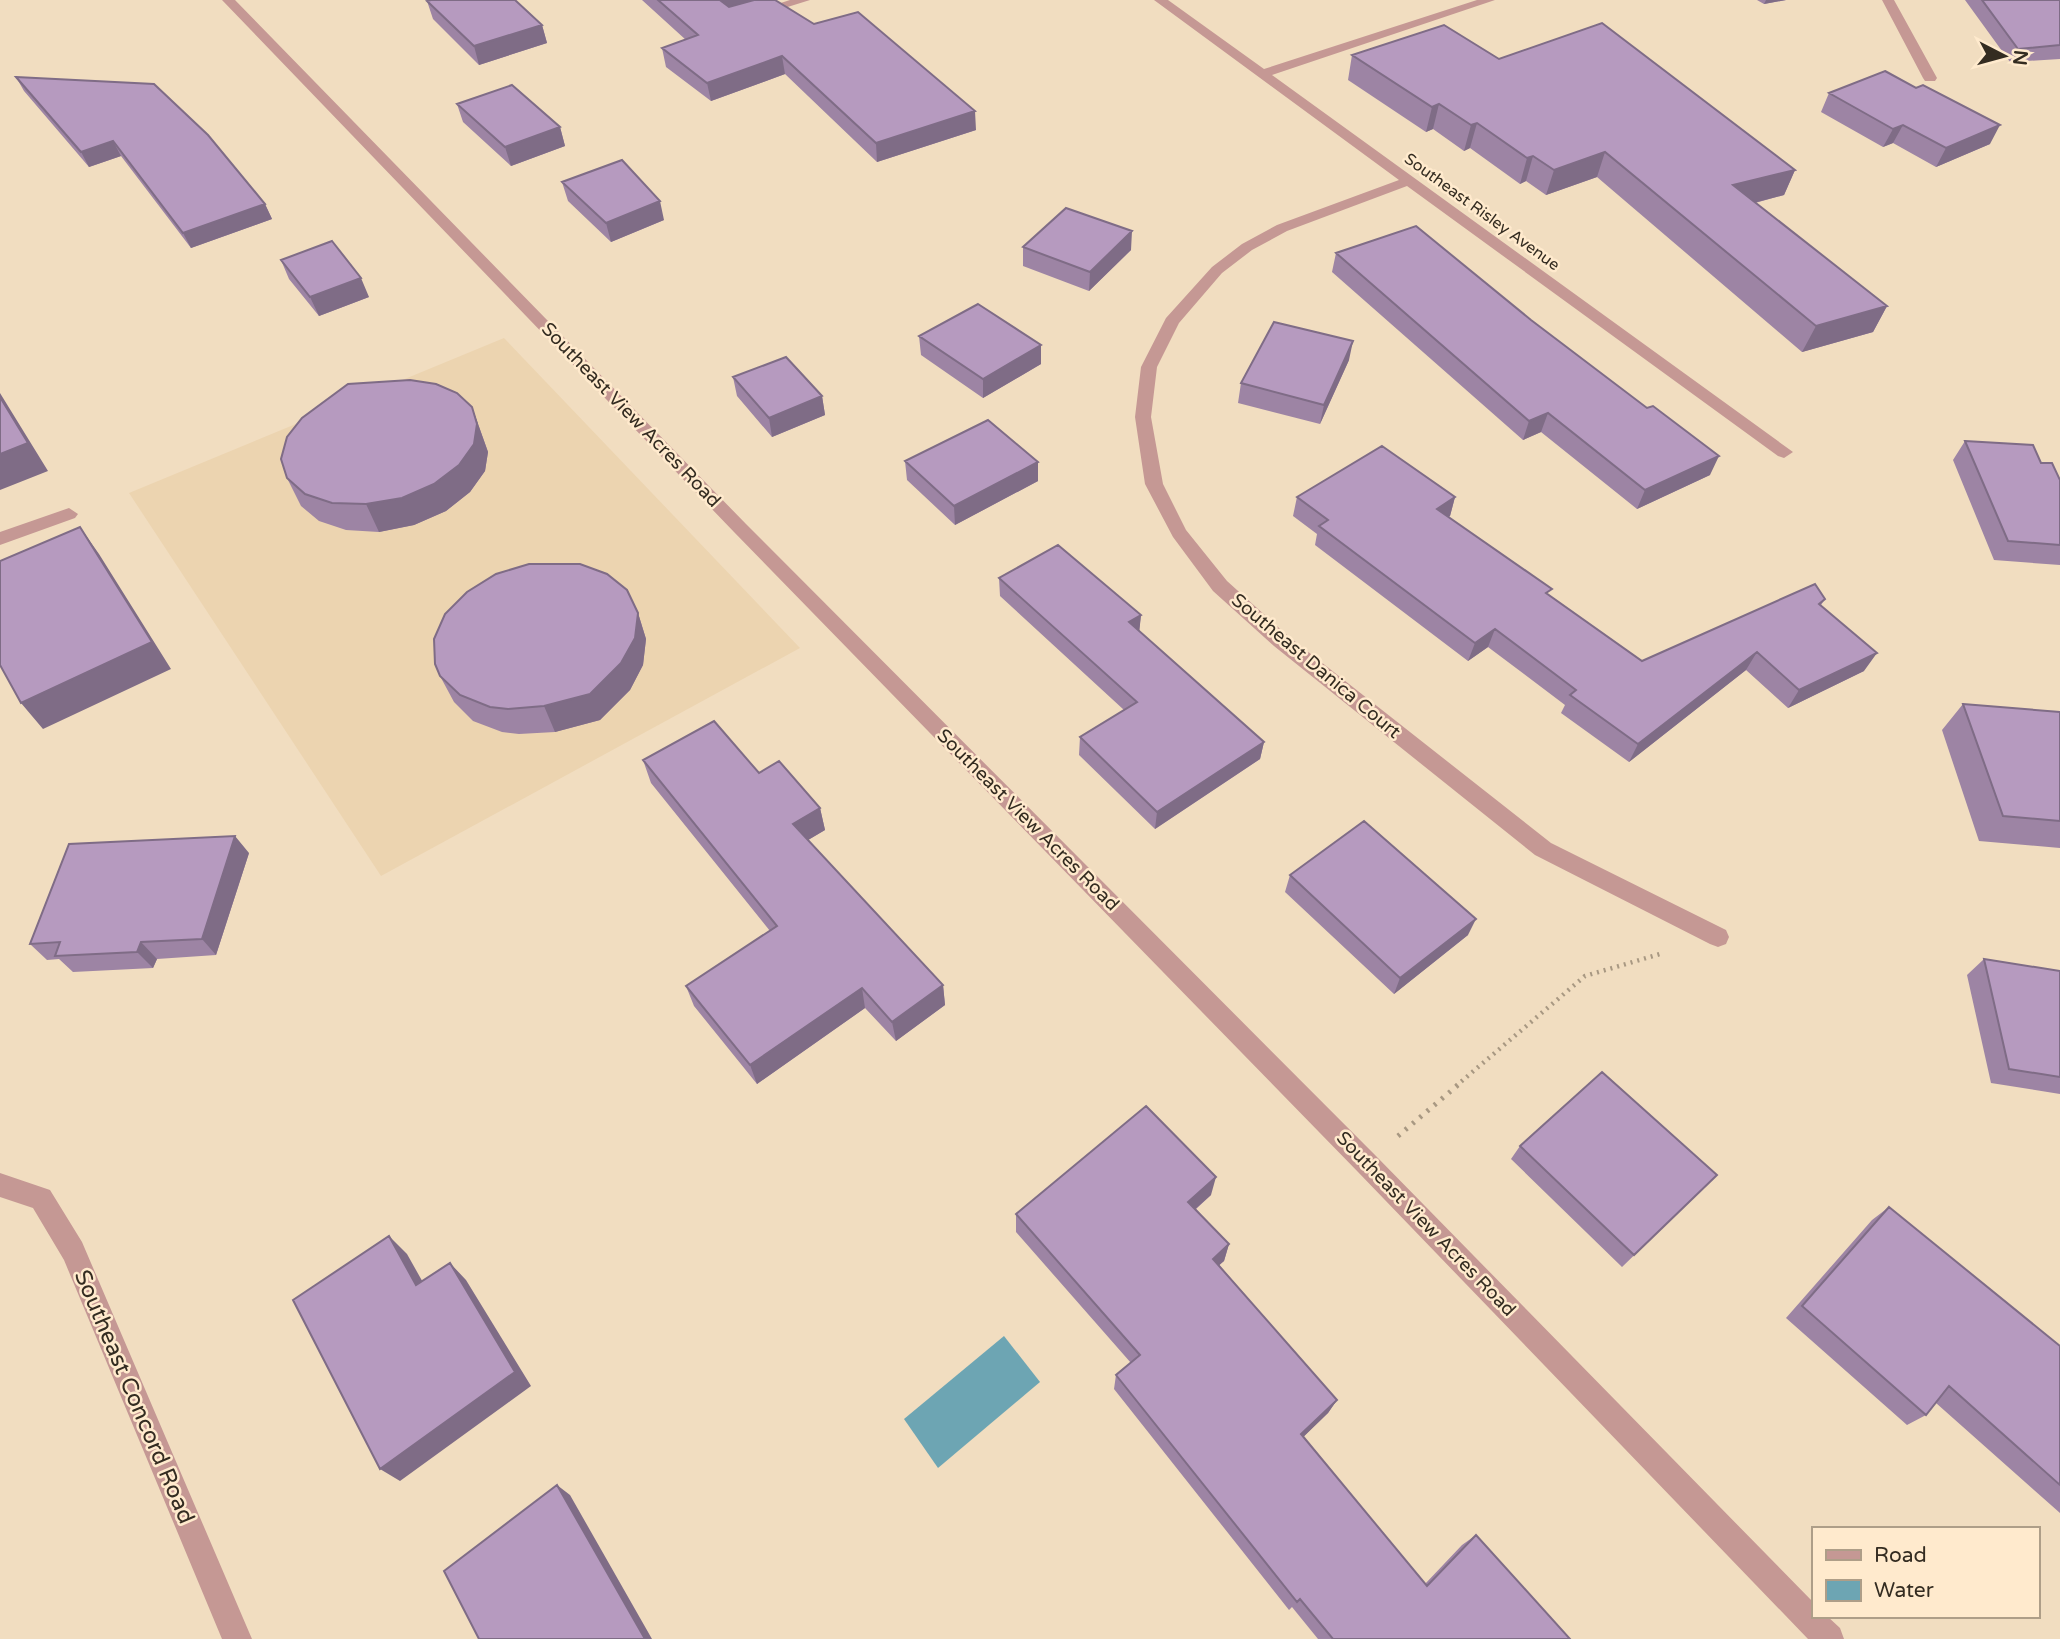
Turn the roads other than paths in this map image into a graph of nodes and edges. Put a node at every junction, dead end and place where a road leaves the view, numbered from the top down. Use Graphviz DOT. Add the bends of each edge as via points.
graph roads {
  1 [pos="228,0"];
  2 [pos="804,0"];
  3 [pos="1160,0"];
  4 [pos="1489,0"];
  5 [pos="1888,0"];
  6 [pos="745,16"];
  7 [pos="1264,73"];
  8 [pos="1930,78"];
  9 [pos="1408,181"];
  10 [pos="1784,452"];
  11 [pos="69,513"];
  12 [pos="0,539"];
  13 [pos="1718,937"];
  14 [pos="0,1185"];
  15 [pos="237,1639"];
  16 [pos="1829,1639"];
  1 -- 16 [label="street, Southeast View Acres Road"];
  2 -- 6 [label="street"];
  3 -- 7 [label="street, Southeast Risley Avenue"];
  4 -- 7 [label="street"];
  5 -- 8 [label="street"];
  7 -- 9 [label="street, Southeast Risley Avenue"];
  9 -- 10 [label="street, Southeast Risley Avenue"];
  9 -- 13 [label="street, Southeast Danica Court" via="1282,228 1247,247 1217,270 1171,321 1149,368 1143,417 1154,485 1179,533 1220,586 1281,641 1543,849"];
  11 -- 12 [label="street"];
  14 -- 15 [label="street, Southeast Concord Road" via="41,1199 72,1251"];
}
